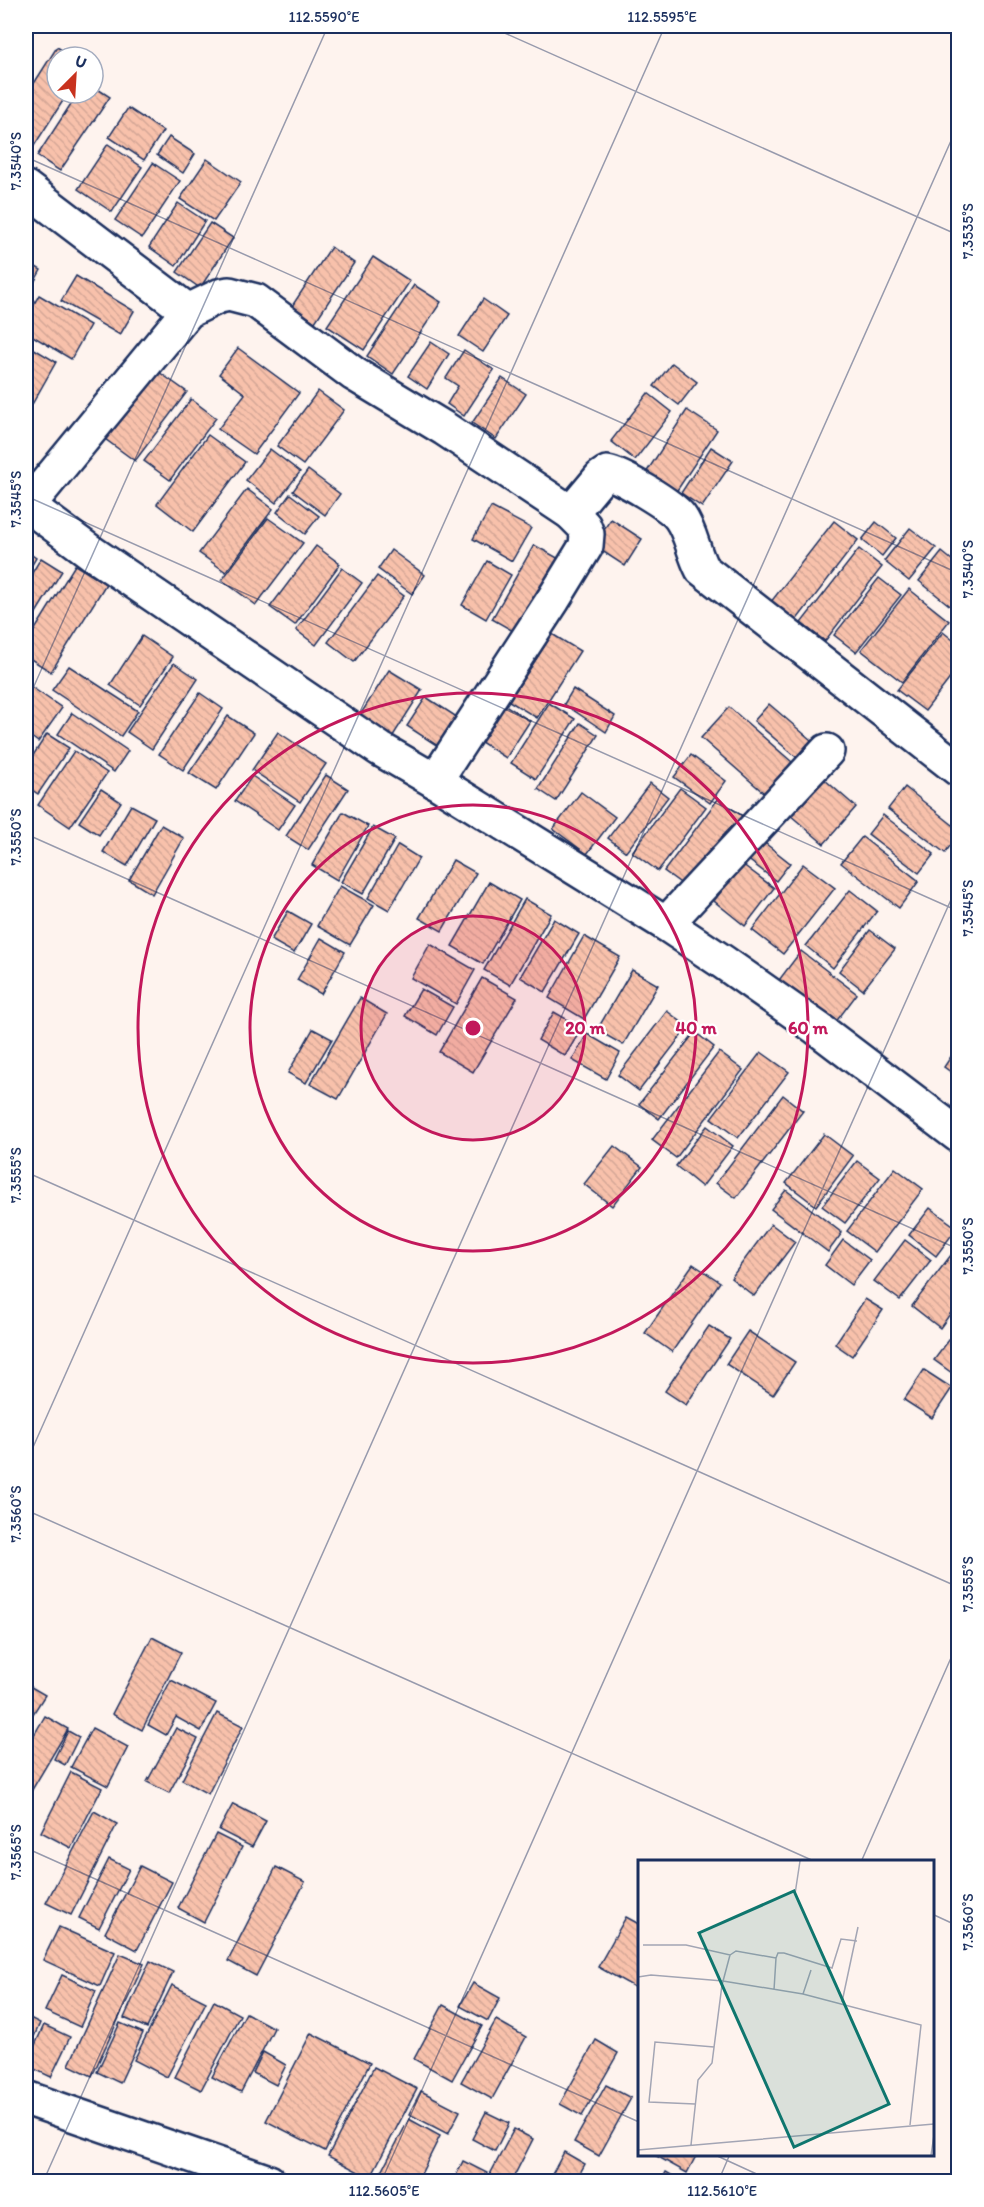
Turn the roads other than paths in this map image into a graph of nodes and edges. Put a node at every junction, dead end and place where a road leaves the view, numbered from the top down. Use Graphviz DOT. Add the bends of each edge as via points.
graph roads {
  1 [pos="26,188"];
  2 [pos="188,311"];
  3 [pos="26,506"];
  4 [pos="571,513"];
  5 [pos="827,750"];
  6 [pos="958,769"];
  7 [pos="435,781"];
  8 [pos="666,924"];
  9 [pos="958,1135"];
  10 [pos="26,2098"];
  11 [pos="269,2181"];
  1 -- 2 [label="street"];
  2 -- 3 [label="street"];
  2 -- 4 [label="street" via="229,294 256,301 354,374"];
  3 -- 7 [label="street" via="380,749"];
  4 -- 6 [label="street" via="607,473 661,501 679,516 702,569"];
  4 -- 7 [label="street" via="584,526 585,546"];
  5 -- 8 [label="street"];
  7 -- 8 [label="street"];
  8 -- 9 [label="street" via="817,1028"];
  10 -- 11 [label="street"];
}
